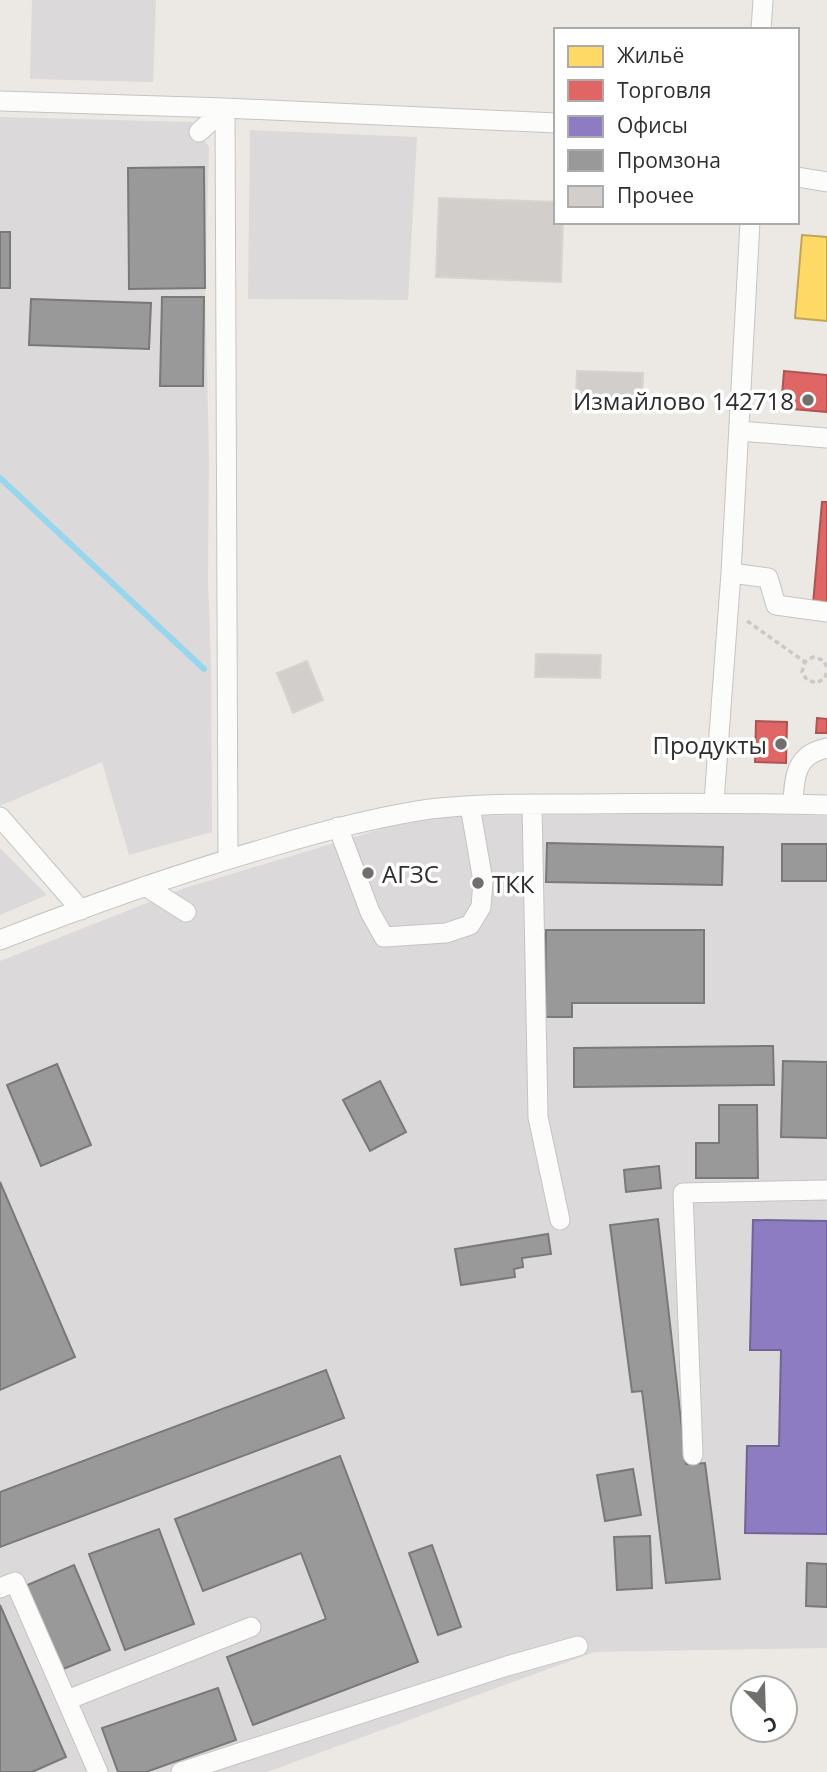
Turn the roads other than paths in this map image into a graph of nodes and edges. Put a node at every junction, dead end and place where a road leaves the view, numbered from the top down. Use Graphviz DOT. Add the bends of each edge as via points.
graph roads {
  1 [pos="763,0"];
  2 [pos="761,28"];
  3 [pos="0,101"];
  4 [pos="225,108"];
  5 [pos="554,122"];
  6 [pos="199,132"];
  7 [pos="799,177"];
  8 [pos="827,182"];
  9 [pos="750,224"];
  10 [pos="739,430"];
  11 [pos="827,438"];
  12 [pos="731,573"];
  13 [pos="827,612"];
  14 [pos="827,748"];
  15 [pos="714,802"];
  16 [pos="532,804"];
  17 [pos="793,804"];
  18 [pos="827,804"];
  19 [pos="470,806"];
  20 [pos="0,817"];
  21 [pos="338,827"];
  22 [pos="228,859"];
  23 [pos="145,886"];
  24 [pos="82,910"];
  25 [pos="186,912"];
  26 [pos="0,940"];
  27 [pos="827,1190"];
  28 [pos="560,1220"];
  29 [pos="693,1455"];
  30 [pos="0,1588"];
  31 [pos="251,1627"];
  32 [pos="578,1646"];
  33 [pos="67,1700"];
  34 [pos="98,1772"];
  35 [pos="181,1772"];
  1 -- 2 [label="street"];
  3 -- 4 [label="street"];
  4 -- 5 [label="street"];
  4 -- 6 [label="street"];
  4 -- 22 [label="street"];
  7 -- 8 [label="street"];
  9 -- 10 [label="street"];
  10 -- 11 [label="street"];
  10 -- 12 [label="street"];
  12 -- 13 [label="street" via="768,578 776,606"];
  12 -- 15 [label="street"];
  14 -- 17 [label="street" via="813,751 798,767"];
  15 -- 16 [label="street"];
  15 -- 17 [label="street"];
  16 -- 19 [label="street"];
  16 -- 28 [label="street" via="538,1117"];
  17 -- 18 [label="street"];
  19 -- 21 [label="street"];
  19 -- 21 [label="street" via="483,881 481,907 470,925 446,933 384,937"];
  20 -- 24 [label="street"];
  21 -- 22 [label="street"];
  22 -- 23 [label="street"];
  23 -- 24 [label="street"];
  23 -- 25 [label="street"];
  24 -- 26 [label="street"];
  27 -- 29 [label="street" via="683,1193"];
  30 -- 33 [label="street" via="15,1582"];
  31 -- 33 [label="street"];
  32 -- 35 [label="street"];
  33 -- 34 [label="street"];
}
